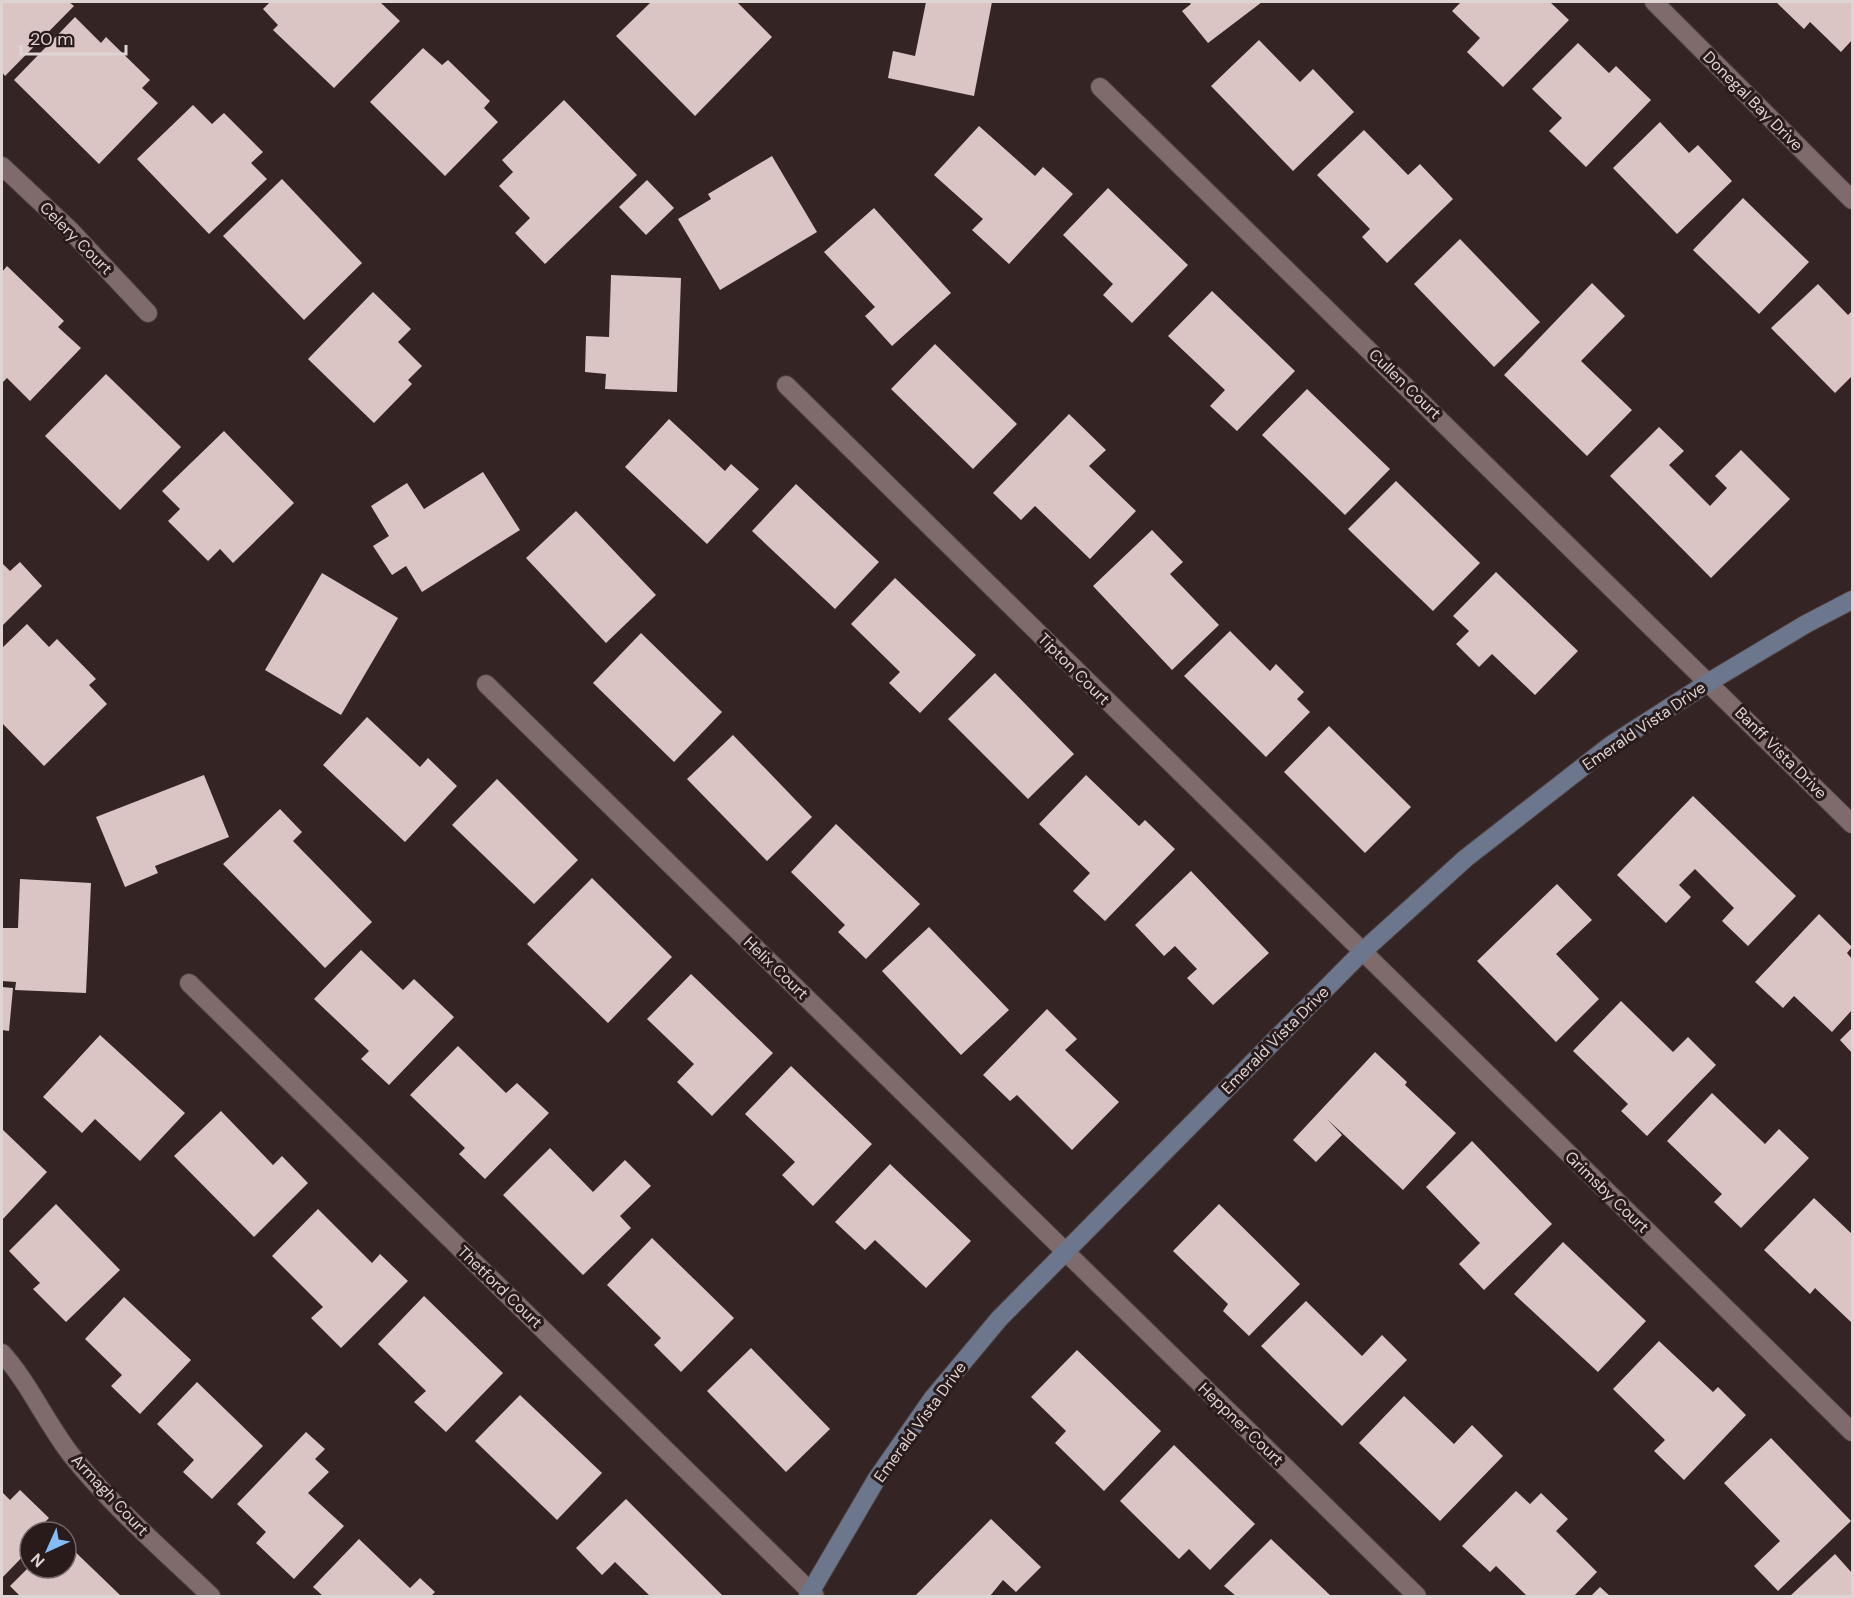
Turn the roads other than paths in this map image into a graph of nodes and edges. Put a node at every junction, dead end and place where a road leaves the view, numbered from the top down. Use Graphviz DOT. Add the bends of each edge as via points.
graph roads {
  1 [pos="1654,2"];
  2 [pos="1100,87"];
  3 [pos="2,166"];
  4 [pos="1852,200"];
  5 [pos="148,313"];
  6 [pos="786,385"];
  7 [pos="1852,600"];
  8 [pos="1709,682"];
  9 [pos="486,684"];
  10 [pos="1852,824"];
  11 [pos="1362,952"];
  12 [pos="189,983"];
  13 [pos="1065,1251"];
  14 [pos="2,1353"];
  15 [pos="1852,1432"];
  16 [pos="811,1595"];
  17 [pos="211,1596"];
  18 [pos="1417,1596"];
  1 -- 4 [label="street, Donegal Bay Drive"];
  2 -- 8 [label="street, Cullen Court"];
  3 -- 5 [label="street, Celery Court" via="70,230"];
  6 -- 11 [label="street, Tipton Court"];
  7 -- 8 [label="street, Emerald Vista Drive"];
  8 -- 10 [label="street, Banff Vista Drive"];
  8 -- 11 [label="street, Emerald Vista Drive" via="1611,745 1518,815"];
  9 -- 13 [label="street, Helix Court"];
  11 -- 13 [label="street, Emerald Vista Drive"];
  11 -- 15 [label="street, Grimsby Court"];
  12 -- 16 [label="street, Thetford Court"];
  13 -- 16 [label="street, Emerald Vista Drive" via="999,1319 933,1398 876,1480"];
  13 -- 18 [label="street, Heppner Court"];
  14 -- 17 [label="street, Armagh Court" via="71,1455"];
}
